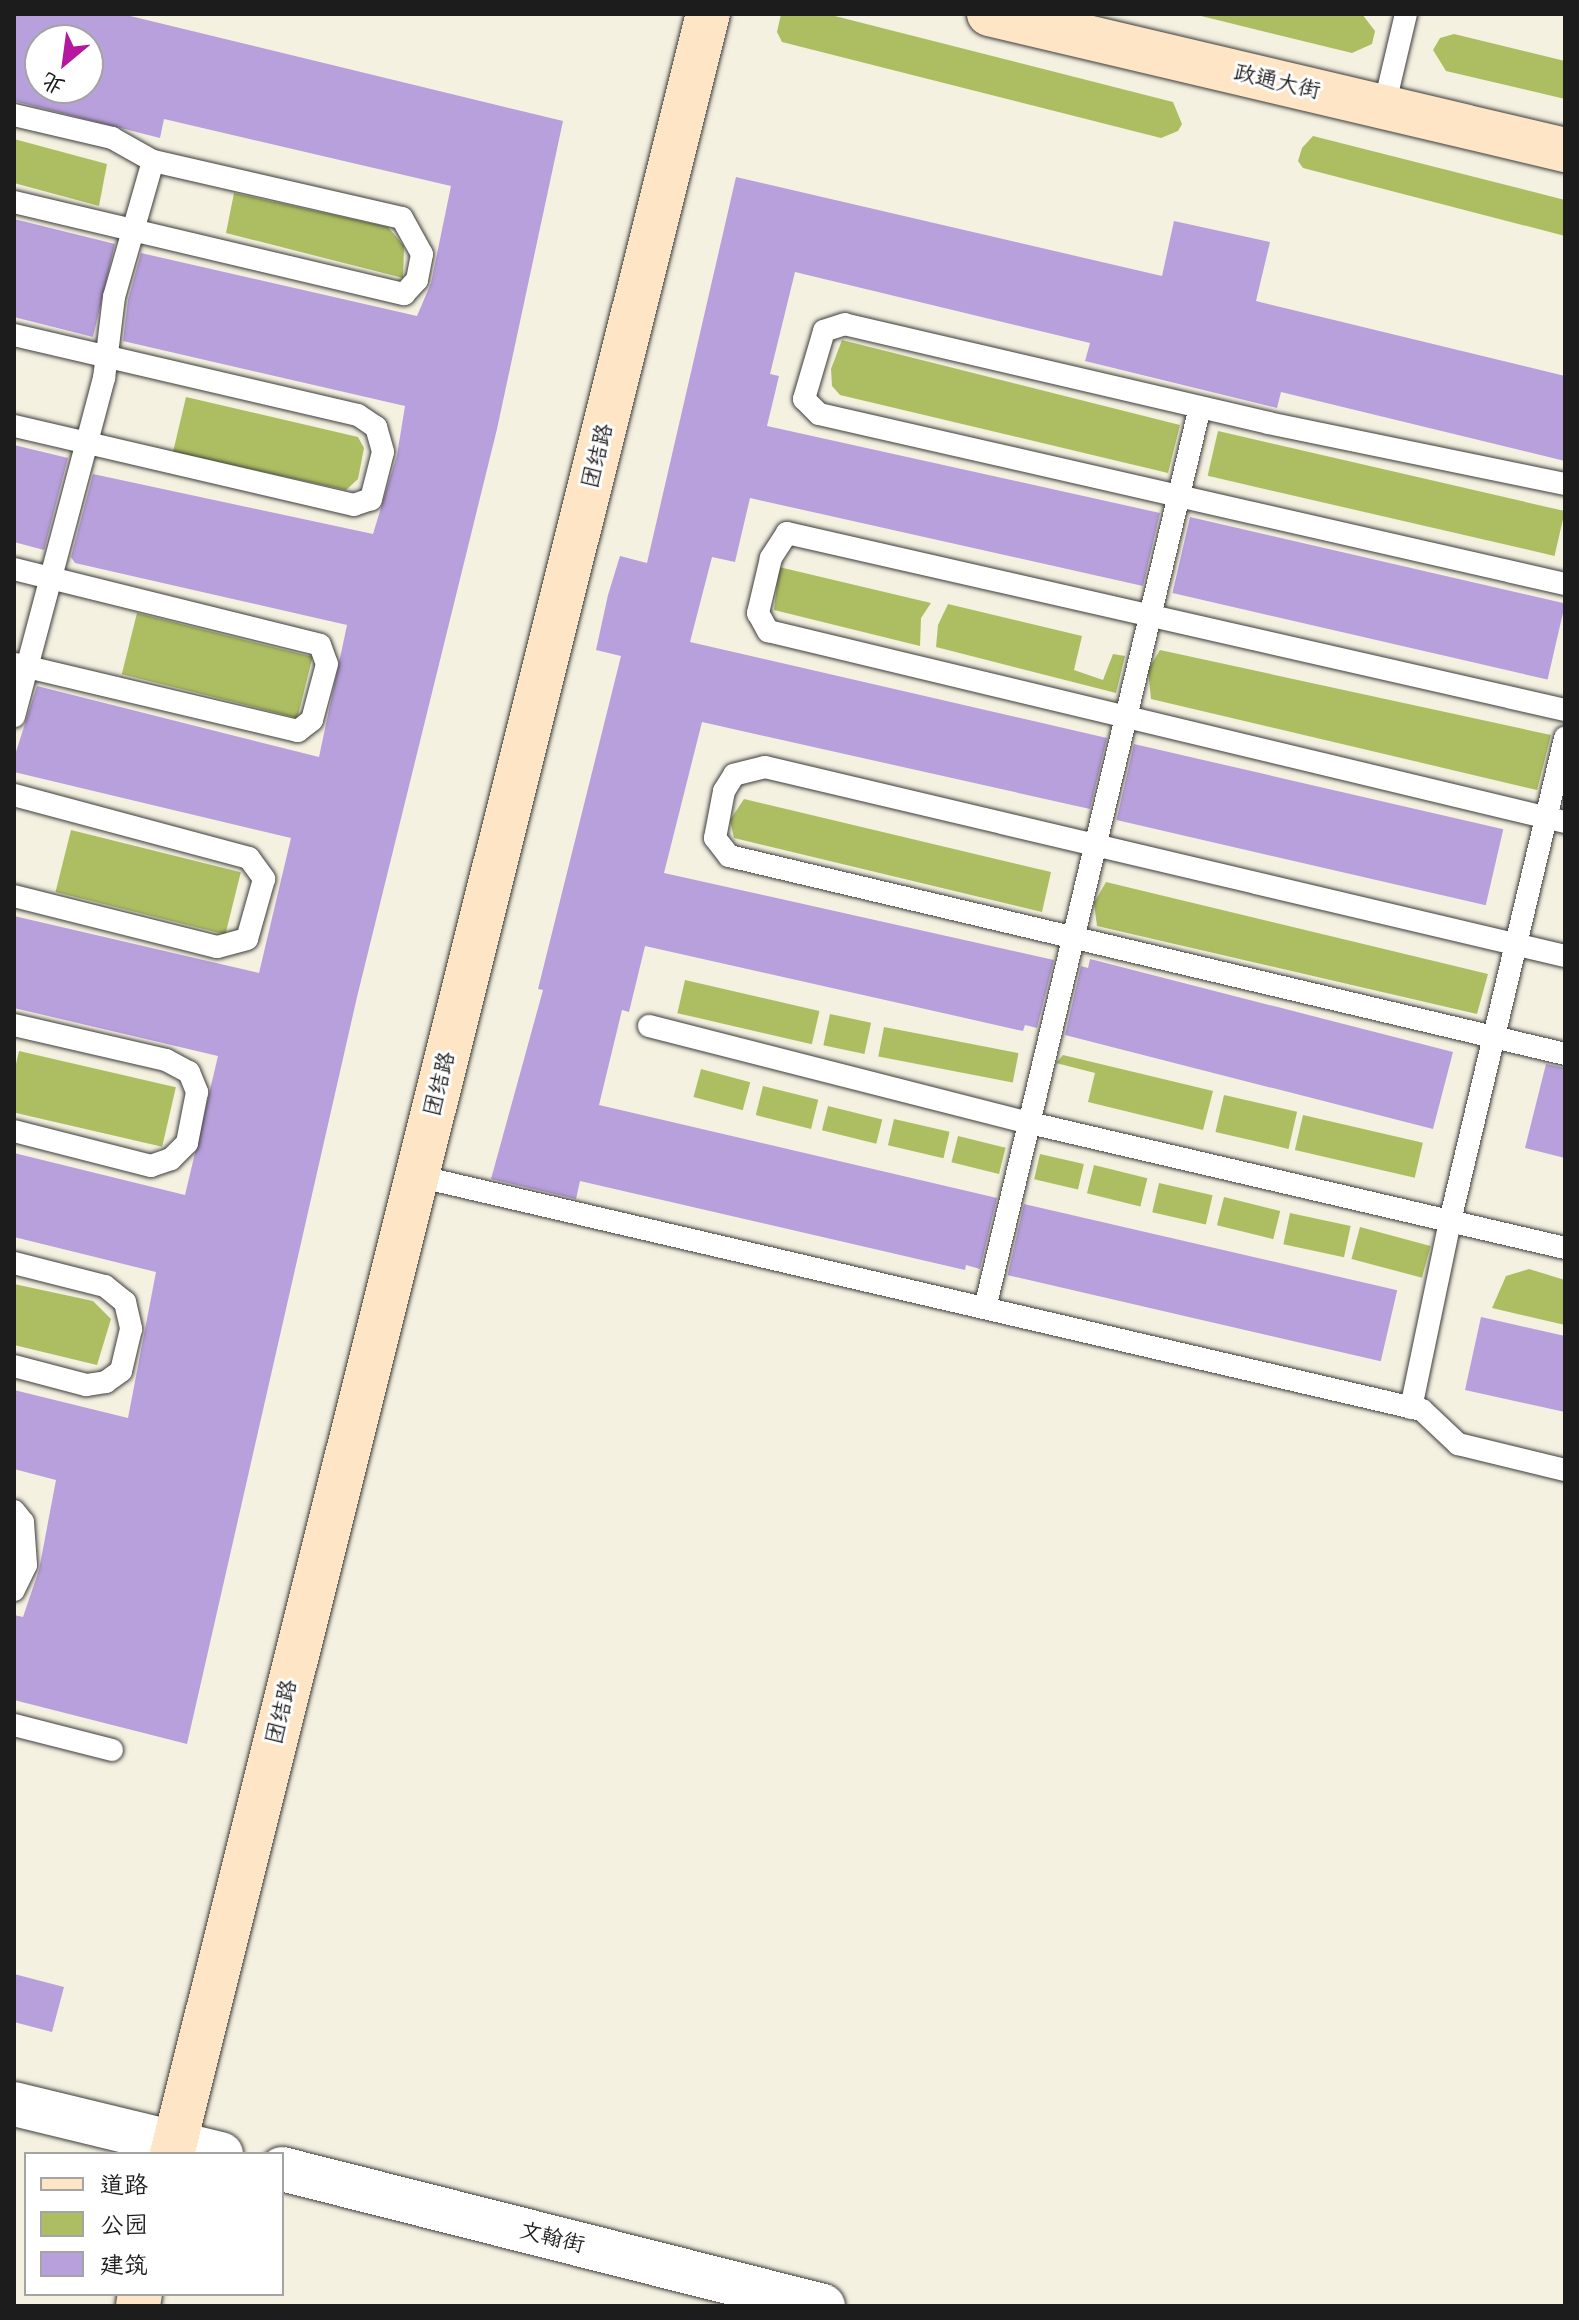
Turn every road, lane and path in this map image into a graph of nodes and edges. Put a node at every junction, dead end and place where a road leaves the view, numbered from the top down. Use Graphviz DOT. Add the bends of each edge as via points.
graph roads {
  1 [pos="708,14"];
  2 [pos="989,14"];
  3 [pos="1406,14"];
  4 [pos="1384,107"];
  5 [pos="14,115"];
  6 [pos="1565,150"];
  7 [pos="153,161"];
  8 [pos="14,202"];
  9 [pos="133,232"];
  10 [pos="14,335"];
  11 [pos="107,357"];
  12 [pos="1200,407"];
  13 [pos="14,426"];
  14 [pos="87,444"];
  15 [pos="1565,484"];
  16 [pos="1179,496"];
  17 [pos="14,569"];
  18 [pos="53,579"];
  19 [pos="1565,584"];
  20 [pos="1150,616"];
  21 [pos="21,666"];
  22 [pos="1565,710"];
  23 [pos="14,716"];
  24 [pos="1127,717"];
  25 [pos="1565,738"];
  26 [pos="14,795"];
  27 [pos="1555,820"];
  28 [pos="1096,845"];
  29 [pos="14,896"];
  30 [pos="1074,938"];
  31 [pos="1515,945"];
  32 [pos="1565,956"];
  33 [pos="14,1025"];
  34 [pos="649,1026"];
  35 [pos="1493,1038"];
  36 [pos="1565,1054"];
  37 [pos="1030,1123"];
  38 [pos="14,1131"];
  39 [pos="417,1176"];
  40 [pos="1450,1221"];
  41 [pos="1565,1248"];
  42 [pos="14,1263"];
  43 [pos="985,1308"];
  44 [pos="14,1366"];
  45 [pos="1411,1408"];
  46 [pos="1565,1470"];
  47 [pos="14,1511"];
  48 [pos="14,1590"];
  49 [pos="14,1725"];
  50 [pos="112,1750"];
  51 [pos="14,2104"];
  52 [pos="173,2148"];
  53 [pos="205,2152"];
  54 [pos="284,2170"];
  55 [pos="796,2303"];
  1 -- 39 [label="street, 团结路"];
  2 -- 4 [label="street, 政通大街"];
  3 -- 4 [label="lane"];
  4 -- 6 [label="street, 政通大街"];
  5 -- 7 [label="lane" via="112,138"];
  7 -- 9 [label="lane"];
  7 -- 9 [label="lane" via="402,218 422,254 417,280 404,294"];
  8 -- 9 [label="lane"];
  9 -- 11 [label="lane" via="114,297"];
  10 -- 11 [label="lane"];
  11 -- 14 [label="lane"];
  11 -- 14 [label="lane" via="358,415 376,427 383,452 371,499 354,505"];
  12 -- 15 [label="lane"];
  12 -- 16 [label="lane"];
  12 -- 16 [label="lane" via="845,324 824,331 815,348 804,399 819,414"];
  13 -- 14 [label="lane"];
  14 -- 18 [label="lane"];
  16 -- 19 [label="lane"];
  16 -- 20 [label="lane"];
  17 -- 18 [label="lane"];
  18 -- 21 [label="lane"];
  18 -- 21 [label="lane" via="320,645 327,664 312,720 298,731"];
  20 -- 22 [label="lane"];
  20 -- 24 [label="lane"];
  20 -- 24 [label="lane" via="787,533 771,558 758,613 768,631"];
  21 -- 23 [label="lane"];
  24 -- 27 [label="lane"];
  24 -- 28 [label="lane"];
  25 -- 27 [label="lane"];
  26 -- 29 [label="lane" via="249,858 264,879 247,939 217,947"];
  27 -- 31 [label="lane"];
  28 -- 30 [label="lane"];
  28 -- 30 [label="lane" via="765,767 734,775 724,791 715,838 729,856"];
  28 -- 31 [label="lane"];
  30 -- 35 [label="lane"];
  30 -- 37 [label="lane"];
  31 -- 32 [label="lane"];
  31 -- 35 [label="lane"];
  33 -- 38 [label="lane" via="166,1060 189,1072 197,1092 187,1143 171,1159 151,1166"];
  34 -- 37 [label="lane"];
  35 -- 36 [label="lane"];
  35 -- 40 [label="lane"];
  37 -- 40 [label="lane"];
  37 -- 43 [label="lane"];
  39 -- 43 [label="lane"];
  39 -- 52 [label="street, 团结路"];
  40 -- 41 [label="lane"];
  40 -- 45 [label="lane"];
  42 -- 44 [label="lane" via="105,1286 125,1302 131,1329 121,1371 106,1382 86,1385"];
  43 -- 45 [label="lane"];
  45 -- 46 [label="lane" via="1422,1410 1458,1444"];
  47 -- 48 [label="lane" via="23,1522 26,1565"];
  49 -- 50 [label="lane"];
  51 -- 52 [label="street"];
  52 -- 53 [label="street"];
  54 -- 55 [label="street, 文翰街"];
}
